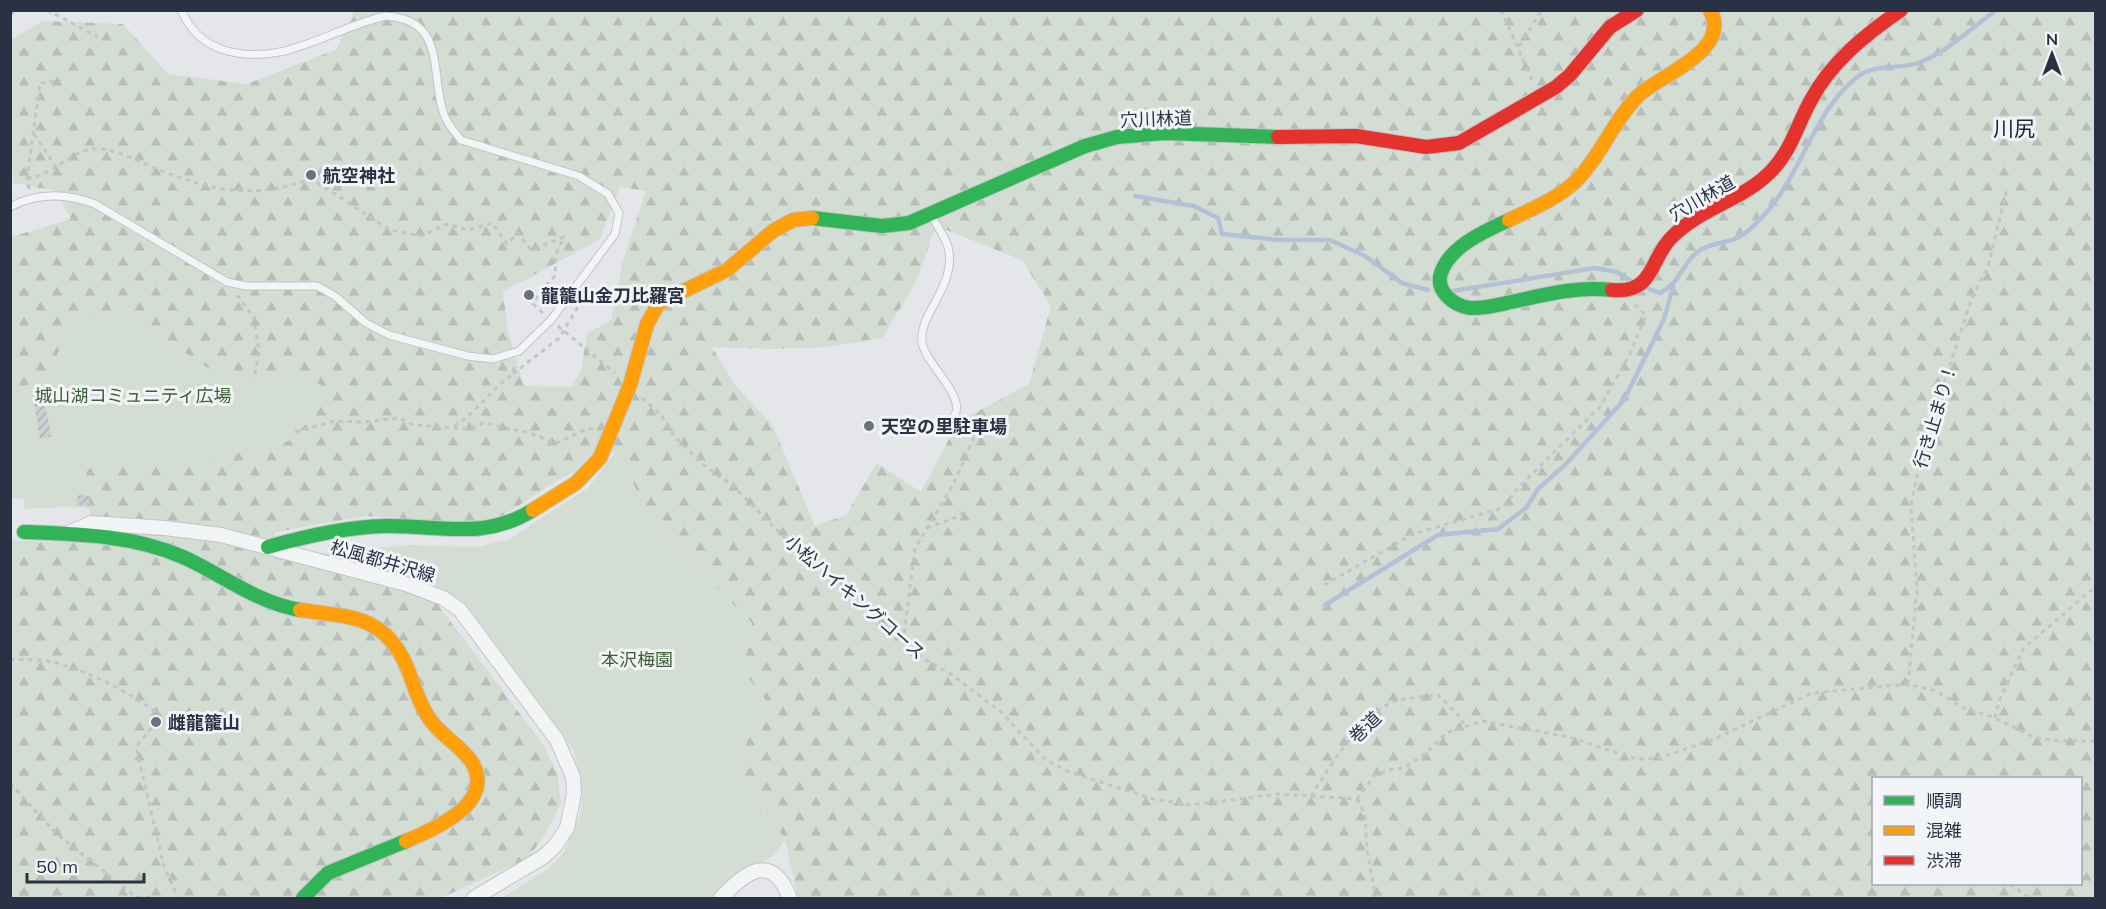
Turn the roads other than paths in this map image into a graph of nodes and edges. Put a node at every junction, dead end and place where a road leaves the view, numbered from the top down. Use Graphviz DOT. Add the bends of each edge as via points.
graph roads {
  1 [pos="181,10"];
  2 [pos="1637,10"];
  3 [pos="1710,10"];
  4 [pos="1901,10"];
  5 [pos="10,207"];
  6 [pos="931,215"];
  7 [pos="909,430"];
  8 [pos="20,532"];
  9 [pos="69,533"];
  10 [pos="268,547"];
  11 [pos="303,898"];
  12 [pos="474,898"];
  13 [pos="721,898"];
  14 [pos="790,898"];
  1 -- 5 [label="lane" via="194,33 213,47 260,57 284,53 385,16 401,17 425,33 433,48 441,108 461,140 579,176 608,194 619,213 615,234 550,320 519,351 493,359 389,335 366,323 317,286 246,286 227,282 75,196 30,197"];
  2 -- 6 [label="street, 穴川林道" via="1610,27 1570,75 1539,98 1458,143 1406,145 1356,136 1165,133 1117,137 1085,146"];
  3 -- 4 [label="street, 穴川林道" via="1714,24 1711,42 1629,105 1567,189 1451,253 1440,275 1444,295 1452,303 1471,310 1569,290 1618,291 1642,283 1669,239 1684,226 1761,183 1784,154 1823,80 1858,42"];
  6 -- 7 [label="lane" via="948,245 950,259 944,287 923,329 922,343 957,406 946,424"];
  6 -- 10 [label="street, 穴川林道" via="882,226 833,218 793,220 773,231 727,270 659,303 647,324 614,428 591,470 514,522 481,530 385,526 309,535"];
  8 -- 9 [label="street, 松風都井沢線"];
  9 -- 10 [label="street, 松風都井沢線" via="91,523 125,524 221,535"];
  9 -- 11 [label="street, 松風都井沢線" via="167,550 239,588 284,606 371,623 398,648 425,715 470,760 477,773 476,791 453,817 331,871"];
  10 -- 12 [label="street, 松風都井沢線" via="406,584 443,598 475,628 557,740 573,777 572,812 567,828 543,857"];
  13 -- 14 [label="street" via="747,874 760,869 781,879"];
}
